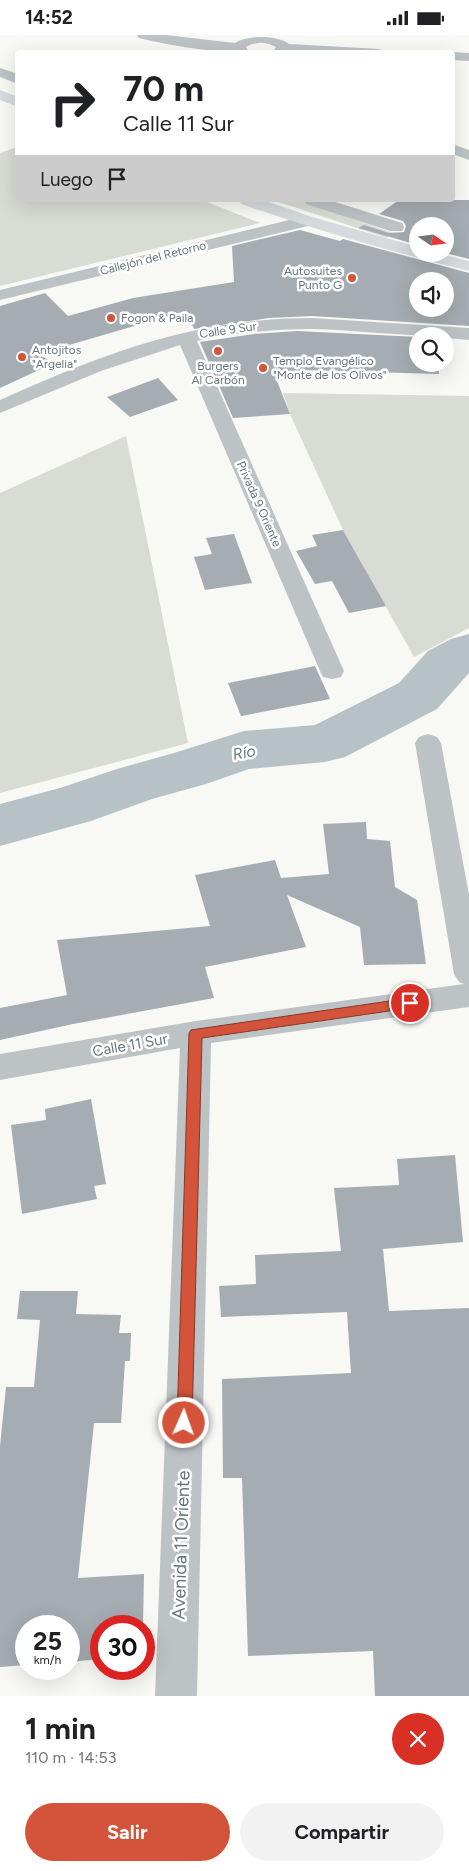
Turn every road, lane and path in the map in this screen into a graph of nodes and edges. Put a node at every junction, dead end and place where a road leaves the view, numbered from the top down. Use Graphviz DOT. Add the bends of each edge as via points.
graph roads {
  1 [pos="144,35"];
  2 [pos="265,37"];
  3 [pos="241,50"];
  4 [pos="281,50"];
  5 [pos="455,56"];
  6 [pos="469,57"];
  7 [pos="0,72"];
  8 [pos="15,78"];
  9 [pos="0,94"];
  10 [pos="15,102"];
  11 [pos="455,150"];
  12 [pos="469,155"];
  13 [pos="253,202"];
  14 [pos="318,202"];
  15 [pos="306,221"];
  16 [pos="396,227"];
  17 [pos="409,250"];
  18 [pos="454,262"];
  19 [pos="469,266"];
  20 [pos="0,295"];
  21 [pos="469,334"];
  22 [pos="186,337"];
  23 [pos="0,407"];
  24 [pos="332,671"];
  25 [pos="428,743"];
  26 [pos="469,974"];
  27 [pos="469,995"];
  28 [pos="196,1033"];
  29 [pos="0,1067"];
  30 [pos="176,1696"];
  1 -- 3 [label="street"];
  2 -- 3 [label="street" via="244,42"];
  2 -- 4 [label="street" via="280,43"];
  5 -- 6 [label="street"];
  7 -- 8 [label="street"];
  9 -- 10 [label="main road"];
  11 -- 12 [label="street"];
  13 -- 15 [label="main road"];
  14 -- 16 [label="street"];
  15 -- 17 [label="main road"];
  15 -- 20 [label="street, Callejón del Retorno"];
  18 -- 19 [label="main road"];
  21 -- 22 [label="street, Calle 9 Sur" via="315,323 259,325"];
  22 -- 23 [label="street, Calle 9 Sur" via="130,353"];
  22 -- 24 [label="street, Privada 9 Oriente"];
  25 -- 26 [label="street"];
  27 -- 28 [label="street, Calle 11 Sur"];
  28 -- 29 [label="street, Calle 11 Sur"];
  28 -- 30 [label="street, Avenida 11 Oriente"];
}
